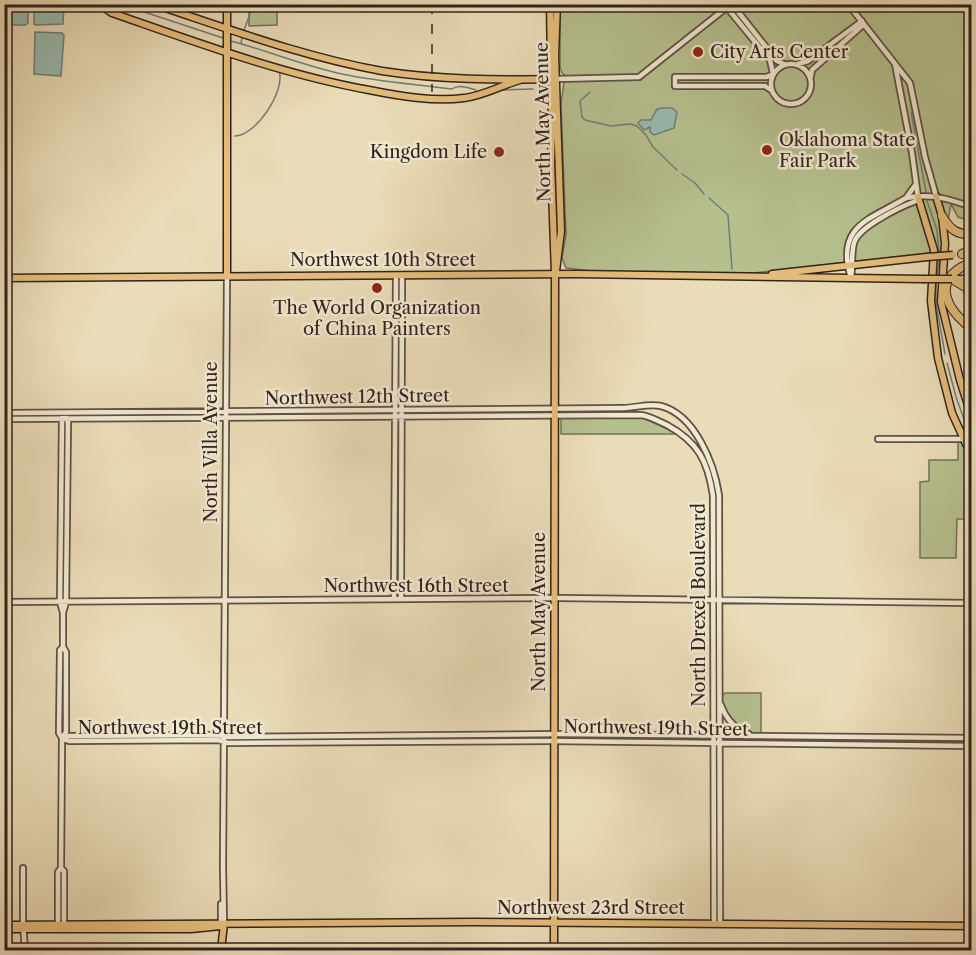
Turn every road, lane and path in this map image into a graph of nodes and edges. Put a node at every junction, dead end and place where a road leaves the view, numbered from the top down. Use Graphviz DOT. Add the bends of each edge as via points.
graph roads {
  1 [pos="99,4"];
  2 [pos="153,4"];
  3 [pos="227,4"];
  4 [pos="550,4"];
  5 [pos="557,4"];
  6 [pos="848,4"];
  7 [pos="728,5"];
  8 [pos="863,23"];
  9 [pos="227,29"];
  10 [pos="227,52"];
  11 [pos="786,64"];
  12 [pos="796,64"];
  13 [pos="895,64"];
  14 [pos="773,74"];
  15 [pos="699,77"];
  16 [pos="811,78"];
  17 [pos="554,79"];
  18 [pos="520,80"];
  19 [pos="699,86"];
  20 [pos="771,90"];
  21 [pos="915,103"];
  22 [pos="902,105"];
  23 [pos="916,184"];
  24 [pos="936,196"];
  25 [pos="918,197"];
  26 [pos="949,199"];
  27 [pos="908,201"];
  28 [pos="939,207"];
  29 [pos="972,207"];
  30 [pos="921,210"];
  31 [pos="942,216"];
  32 [pos="557,231"];
  33 [pos="972,234"];
  34 [pos="972,252"];
  35 [pos="957,254"];
  36 [pos="559,259"];
  37 [pos="972,262"];
  38 [pos="850,266"];
  39 [pos="555,274"];
  40 [pos="568,274"];
  41 [pos="399,275"];
  42 [pos="227,276"];
  43 [pos="762,276"];
  44 [pos="4,278"];
  45 [pos="851,278"];
  46 [pos="972,279"];
  47 [pos="956,280"];
  48 [pos="972,300"];
  49 [pos="972,329"];
  50 [pos="555,412"];
  51 [pos="4,413"];
  52 [pos="395,413"];
  53 [pos="401,413"];
  54 [pos="226,414"];
  55 [pos="64,417"];
  56 [pos="972,418"];
  57 [pos="4,419"];
  58 [pos="687,437"];
  59 [pos="878,439"];
  60 [pos="968,439"];
  61 [pos="972,457"];
  62 [pos="555,598"];
  63 [pos="394,599"];
  64 [pos="401,599"];
  65 [pos="226,600"];
  66 [pos="713,600"];
  67 [pos="720,600"];
  68 [pos="4,602"];
  69 [pos="63,602"];
  70 [pos="972,603"];
  71 [pos="720,701"];
  72 [pos="720,735"];
  73 [pos="713,736"];
  74 [pos="755,736"];
  75 [pos="554,737"];
  76 [pos="62,738"];
  77 [pos="972,738"];
  78 [pos="224,739"];
  79 [pos="713,742"];
  80 [pos="720,742"];
  81 [pos="972,746"];
  82 [pos="23,868"];
  83 [pos="554,923"];
  84 [pos="4,924"];
  85 [pos="222,924"];
  86 [pos="717,924"];
  87 [pos="152,926"];
  88 [pos="24,927"];
  89 [pos="61,927"];
  90 [pos="89,927"];
  91 [pos="972,928"];
  92 [pos="4,930"];
  93 [pos="25,951"];
  94 [pos="220,951"];
  95 [pos="554,951"];
  1 -- 10 [label="main road" via="112,14"];
  2 -- 9 [label="main road"];
  3 -- 9 [label="main road, North Villa Avenue"];
  4 -- 17 [label="main road, North May Avenue"];
  5 -- 17 [label="main road, North May Avenue"];
  6 -- 8 [label="street"];
  7 -- 11 [label="street" via="777,61"];
  7 -- 14 [label="street" via="770,60"];
  7 -- 17 [label="street" via="639,77"];
  8 -- 12 [label="street" via="805,64"];
  8 -- 13 [label="street"];
  8 -- 16 [label="street" via="812,70"];
  9 -- 10 [label="main road, North Villa Avenue"];
  9 -- 18 [label="main road" via="327,60 383,71"];
  10 -- 18 [label="main road" via="321,81 414,97 467,98"];
  10 -- 42 [label="main road, North Villa Avenue"];
  11 -- 12 [label="street"];
  11 -- 14 [label="street"];
  12 -- 16 [label="street"];
  13 -- 21 [label="street" via="910,82"];
  13 -- 22 [label="street"];
  14 -- 15 [label="street"];
  14 -- 20 [label="street"];
  15 -- 19 [label="street"];
  15 -- 19 [label="street" via="675,77 675,86"];
  16 -- 20 [label="street" via="809,94 798,103 781,102"];
  17 -- 18 [label="main road"];
  17 -- 32 [label="main road, North May Avenue"];
  19 -- 20 [label="street" via="765,86"];
  21 -- 22 [label="street"];
  21 -- 24 [label="street"];
  22 -- 23 [label="street"];
  23 -- 25 [label="street"];
  23 -- 27 [label="street"];
  24 -- 25 [label="street"];
  24 -- 26 [label="street"];
  24 -- 28 [label="main road"];
  25 -- 27 [label="street"];
  25 -- 30 [label="main road"];
  26 -- 28 [label="street"];
  26 -- 29 [label="street"];
  27 -- 30 [label="street"];
  27 -- 38 [label="street" via="860,232 853,245"];
  28 -- 31 [label="main road"];
  30 -- 60 [label="main road" via="933,242 931,301 938,358 947,397"];
  31 -- 33 [label="highway" via="956,232"];
  31 -- 56 [label="main road" via="945,243 941,302"];
  32 -- 36 [label="main road, North May Avenue"];
  32 -- 39 [label="main road, North May Avenue"];
  34 -- 35 [label="highway"];
  35 -- 38 [label="main road, Northwest 10th Street, bridge"];
  36 -- 39 [label="main road, North May Avenue"];
  36 -- 40 [label="main road"];
  37 -- 49 [label="highway" via="954,272 946,290 950,308"];
  38 -- 43 [label="main road, Northwest 10th Street"];
  38 -- 45 [label="street"];
  39 -- 40 [label="main road, Northwest 10th Street"];
  39 -- 41 [label="main road, Northwest 10th Street"];
  39 -- 50 [label="main road, North May Avenue"];
  40 -- 43 [label="main road, Northwest 10th Street"];
  41 -- 42 [label="main road, Northwest 10th Street"];
  41 -- 52 [label="street"];
  41 -- 53 [label="street"];
  42 -- 44 [label="main road, Northwest 10th Street"];
  42 -- 54 [label="street, North Villa Avenue"];
  43 -- 45 [label="main road, Northwest 10th Street"];
  45 -- 47 [label="main road, Northwest 10th Street, bridge"];
  46 -- 47 [label="main road, Northwest 10th Street"];
  47 -- 48 [label="highway"];
  50 -- 53 [label="street, Northwest 12th Street"];
  50 -- 58 [label="street, Northwest 12th Street" via="646,416"];
  50 -- 62 [label="main road, North May Avenue"];
  50 -- 67 [label="street, Northwest 12th Street" via="659,406 680,416 709,455 720,495"];
  51 -- 55 [label="street, Northwest 12th Street"];
  52 -- 53 [label="street, Northwest 12th Street"];
  52 -- 54 [label="street, Northwest 12th Street"];
  52 -- 63 [label="street"];
  53 -- 64 [label="street"];
  54 -- 55 [label="street, Northwest 12th Street"];
  54 -- 65 [label="street, North Villa Avenue"];
  55 -- 57 [label="street, Northwest 12th Street"];
  55 -- 69 [label="street"];
  58 -- 66 [label="street, North Drexel Boulevard" via="701,456 711,487"];
  59 -- 60 [label="street"];
  60 -- 61 [label="main road"];
  62 -- 64 [label="street, Northwest 16th Street"];
  62 -- 66 [label="street, Northwest 16th Street"];
  62 -- 75 [label="main road, North May Avenue"];
  63 -- 64 [label="street, Northwest 16th Street"];
  63 -- 65 [label="street, Northwest 16th Street"];
  65 -- 69 [label="street, Northwest 16th Street"];
  65 -- 78 [label="street, North Villa Avenue"];
  66 -- 67 [label="street, Northwest 16th Street"];
  66 -- 73 [label="street, North Drexel Boulevard"];
  67 -- 70 [label="street, Northwest 16th Street"];
  67 -- 71 [label="street, Northwest 12th Street"];
  68 -- 69 [label="street, Northwest 16th Street"];
  69 -- 76 [label="street" via="59,703"];
  71 -- 72 [label="street, Northwest 12th Street"];
  71 -- 74 [label="street" via="732,724"];
  72 -- 73 [label="street, Northwest 19th Street"];
  72 -- 74 [label="street, Northwest 19th Street"];
  72 -- 80 [label="street, Northwest 12th Street"];
  73 -- 75 [label="street, Northwest 19th Street"];
  73 -- 79 [label="street, North Drexel Boulevard"];
  74 -- 77 [label="street, Northwest 19th Street"];
  75 -- 78 [label="street, Northwest 19th Street"];
  75 -- 79 [label="street, Northwest 19th Street"];
  75 -- 83 [label="main road, North May Avenue"];
  76 -- 78 [label="street, Northwest 19th Street"];
  76 -- 89 [label="street" via="58,872"];
  78 -- 85 [label="street, North Villa Avenue"];
  79 -- 80 [label="street, Northwest 19th Street"];
  79 -- 86 [label="street, North Drexel Boulevard"];
  80 -- 81 [label="street, Northwest 19th Street"];
  80 -- 86 [label="street, Northwest 12th Street"];
  82 -- 88 [label="street"];
  83 -- 85 [label="main road, Northwest 23rd Street"];
  83 -- 86 [label="main road, Northwest 23rd Street"];
  83 -- 95 [label="main road, North May Avenue"];
  84 -- 88 [label="main road, Northwest 23rd Street"];
  85 -- 87 [label="main road, Northwest 23rd Street"];
  85 -- 94 [label="main road, North Villa Avenue"];
  86 -- 91 [label="main road, Northwest 23rd Street"];
  87 -- 90 [label="main road, Northwest 23rd Street"];
  87 -- 90 [label="main road, Northwest 23rd Street"];
  88 -- 89 [label="main road, Northwest 23rd Street"];
  88 -- 92 [label="main road, Northwest 23rd Street"];
  88 -- 93 [label="street"];
  89 -- 90 [label="main road, Northwest 23rd Street"];
}
